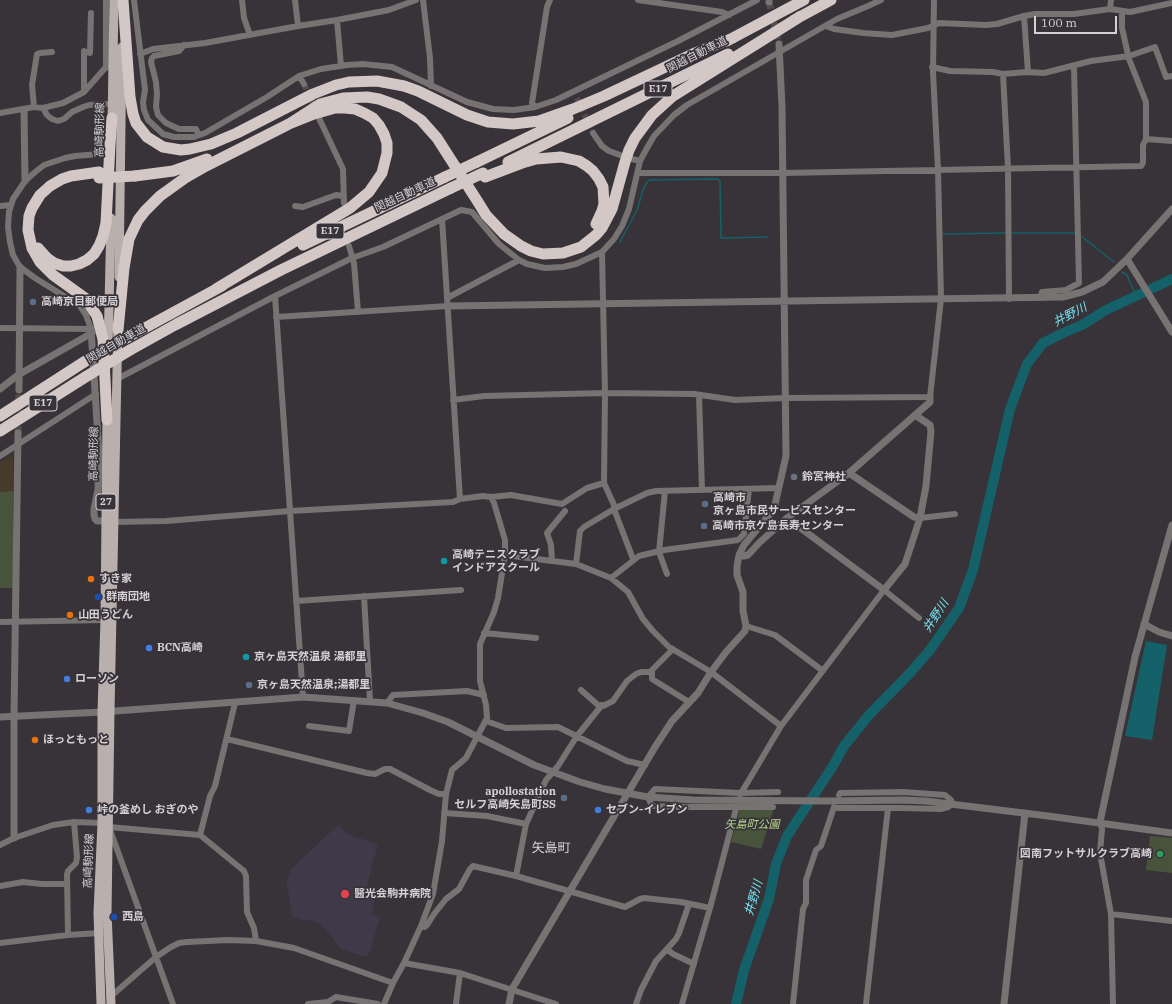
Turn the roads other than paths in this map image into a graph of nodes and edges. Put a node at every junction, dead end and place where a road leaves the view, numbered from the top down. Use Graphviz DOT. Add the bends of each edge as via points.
graph roads {
  1 [pos="106,0"];
  2 [pos="114,0"];
  3 [pos="123,0"];
  4 [pos="134,0"];
  5 [pos="242,0"];
  6 [pos="295,0"];
  7 [pos="416,0"];
  8 [pos="423,0"];
  9 [pos="550,0"];
  10 [pos="638,0"];
  11 [pos="757,0"];
  12 [pos="804,0"];
  13 [pos="831,0"];
  14 [pos="881,0"];
  15 [pos="934,0"];
  16 [pos="1111,0"];
  17 [pos="668,2"];
  18 [pos="1172,3"];
  19 [pos="1110,9"];
  20 [pos="1122,11"];
  21 [pos="91,13"];
  22 [pos="730,15"];
  23 [pos="801,16"];
  24 [pos="1024,16"];
  25 [pos="337,20"];
  26 [pos="298,26"];
  27 [pos="826,26"];
  28 [pos="933,26"];
  29 [pos="250,34"];
  30 [pos="733,38"];
  31 [pos="779,44"];
  32 [pos="184,45"];
  33 [pos="52,52"];
  34 [pos="780,52"];
  35 [pos="140,54"];
  36 [pos="1129,56"];
  37 [pos="113,59"];
  38 [pos="342,66"];
  39 [pos="1074,66"];
  40 [pos="106,68"];
  41 [pos="932,68"];
  42 [pos="1028,72"];
  43 [pos="1003,74"];
  44 [pos="299,76"];
  45 [pos="1172,76"];
  46 [pos="304,84"];
  47 [pos="431,86"];
  48 [pos="574,91"];
  49 [pos="84,92"];
  50 [pos="578,98"];
  51 [pos="143,102"];
  52 [pos="106,104"];
  53 [pos="133,104"];
  54 [pos="34,107"];
  55 [pos="535,107"];
  56 [pos="43,108"];
  57 [pos="24,110"];
  58 [pos="283,110"];
  59 [pos="0,113"];
  60 [pos="318,116"];
  61 [pos="107,118"];
  62 [pos="289,124"];
  63 [pos="238,133"];
  64 [pos="593,133"];
  65 [pos="198,135"];
  66 [pos="1146,139"];
  67 [pos="1172,141"];
  68 [pos="244,146"];
  69 [pos="620,155"];
  70 [pos="632,159"];
  71 [pos="640,161"];
  72 [pos="1008,168"];
  73 [pos="1077,168"];
  74 [pos="938,170"];
  75 [pos="135,173"];
  76 [pos="638,173"];
  77 [pos="782,173"];
  78 [pos="99,175"];
  79 [pos="484,175"];
  80 [pos="24,181"];
  81 [pos="343,196"];
  82 [pos="344,203"];
  83 [pos="11,205"];
  84 [pos="0,206"];
  85 [pos="295,206"];
  86 [pos="1172,209"];
  87 [pos="442,219"];
  88 [pos="345,243"];
  89 [pos="602,252"];
  90 [pos="352,258"];
  91 [pos="1127,259"];
  92 [pos="519,260"];
  93 [pos="20,267"];
  94 [pos="216,289"];
  95 [pos="275,296"];
  96 [pos="447,298"];
  97 [pos="1040,298"];
  98 [pos="941,299"];
  99 [pos="1009,299"];
  100 [pos="784,302"];
  101 [pos="603,304"];
  102 [pos="448,306"];
  103 [pos="358,312"];
  104 [pos="276,317"];
  105 [pos="0,328"];
  106 [pos="19,328"];
  107 [pos="118,330"];
  108 [pos="92,331"];
  109 [pos="1172,332"];
  110 [pos="18,376"];
  111 [pos="117,379"];
  112 [pos="0,388"];
  113 [pos="19,390"];
  114 [pos="605,393"];
  115 [pos="96,394"];
  116 [pos="699,395"];
  117 [pos="930,397"];
  118 [pos="785,398"];
  119 [pos="453,400"];
  120 [pos="915,415"];
  121 [pos="0,416"];
  122 [pos="107,420"];
  123 [pos="0,432"];
  124 [pos="18,433"];
  125 [pos="18,444"];
  126 [pos="0,456"];
  127 [pos="849,473"];
  128 [pos="604,483"];
  129 [pos="779,488"];
  130 [pos="749,489"];
  131 [pos="702,490"];
  132 [pos="665,491"];
  133 [pos="491,497"];
  134 [pos="460,499"];
  135 [pos="614,509"];
  136 [pos="290,511"];
  137 [pos="565,511"];
  138 [pos="955,514"];
  139 [pos="787,518"];
  140 [pos="920,518"];
  141 [pos="110,521"];
  142 [pos="1172,525"];
  143 [pos="659,552"];
  144 [pos="505,554"];
  145 [pos="739,555"];
  146 [pos="634,559"];
  147 [pos="552,561"];
  148 [pos="576,564"];
  149 [pos="667,574"];
  150 [pos="611,578"];
  151 [pos="461,590"];
  152 [pos="884,590"];
  153 [pos="364,596"];
  154 [pos="296,601"];
  155 [pos="918,618"];
  156 [pos="105,620"];
  157 [pos="0,622"];
  158 [pos="15,622"];
  159 [pos="1144,624"];
  160 [pos="746,626"];
  161 [pos="484,633"];
  162 [pos="1172,636"];
  163 [pos="536,638"];
  164 [pos="673,649"];
  165 [pos="823,671"];
  166 [pos="652,672"];
  167 [pos="711,672"];
  168 [pos="581,690"];
  169 [pos="484,695"];
  170 [pos="303,698"];
  171 [pos="354,700"];
  172 [pos="370,701"];
  173 [pos="688,702"];
  174 [pos="235,703"];
  175 [pos="388,703"];
  176 [pos="602,705"];
  177 [pos="106,712"];
  178 [pos="0,717"];
  179 [pos="14,717"];
  180 [pos="486,721"];
  181 [pos="309,726"];
  182 [pos="781,726"];
  183 [pos="577,736"];
  184 [pos="477,737"];
  185 [pos="227,739"];
  186 [pos="645,765"];
  187 [pos="552,772"];
  188 [pos="778,792"];
  189 [pos="446,794"];
  190 [pos="628,794"];
  191 [pos="741,794"];
  192 [pos="839,795"];
  193 [pos="648,797"];
  194 [pos="952,804"];
  195 [pos="737,806"];
  196 [pos="773,807"];
  197 [pos="888,808"];
  198 [pos="444,812"];
  199 [pos="1025,813"];
  200 [pos="74,822"];
  201 [pos="1100,822"];
  202 [pos="526,824"];
  203 [pos="106,825"];
  204 [pos="1172,833"];
  205 [pos="200,835"];
  206 [pos="14,838"];
  207 [pos="0,845"];
  208 [pos="516,876"];
  209 [pos="67,884"];
  210 [pos="0,886"];
  211 [pos="569,892"];
  212 [pos="689,904"];
  213 [pos="710,908"];
  214 [pos="1111,914"];
  215 [pos="1172,921"];
  216 [pos="421,926"];
  217 [pos="99,933"];
  218 [pos="68,935"];
  219 [pos="256,941"];
  220 [pos="0,944"];
  221 [pos="667,949"];
  222 [pos="156,957"];
  223 [pos="404,963"];
  224 [pos="694,964"];
  225 [pos="460,973"];
  226 [pos="393,983"];
  227 [pos="512,989"];
  228 [pos="111,1000"];
  229 [pos="101,1004"];
  230 [pos="173,1004"];
  231 [pos="308,1004"];
  232 [pos="378,1004"];
  233 [pos="384,1004"];
  234 [pos="456,1004"];
  235 [pos="509,1004"];
  236 [pos="556,1004"];
  237 [pos="636,1004"];
  238 [pos="682,1004"];
  239 [pos="793,1004"];
  240 [pos="866,1004"];
  241 [pos="1004,1004"];
  242 [pos="1112,1004"];
  1 -- 40 [label="street"];
  2 -- 37 [label="main road, 高崎駒形線 / 27"];
  3 -- 63 [label="highway" via="130,97 133,114 141,130 154,142 181,150 205,145"];
  3 -- 107 [label="main road, 高崎駒形線 / 27"];
  4 -- 35 [label="street"];
  5 -- 29 [label="street" via="244,18"];
  6 -- 26 [label="street"];
  7 -- 25 [label="street" via="389,10"];
  8 -- 47 [label="street"];
  9 -- 55 [label="street" via="532,103"];
  10 -- 17 [label="street"];
  11 -- 22 [label="street"];
  12 -- 30 [label="highway, 関越自動車道 / E17"];
  13 -- 23 [label="highway, 関越自動車道 / E17"];
  14 -- 27 [label="street"];
  15 -- 28 [label="street"];
  16 -- 19 [label="street"];
  17 -- 22 [label="street"];
  18 -- 20 [label="street" via="1130,12"];
  19 -- 20 [label="street"];
  19 -- 24 [label="street" via="1074,14"];
  20 -- 36 [label="street" via="1122,28"];
  21 -- 49 [label="street" via="90,53 84,51"];
  22 -- 48 [label="street"];
  23 -- 62 [label="highway" via="693,83 656,110 635,138 625,162 612,209 602,228 589,242 563,253 543,254 531,251 504,234 486,215 437,138 421,120 401,107 367,97 342,98 320,104"];
  23 -- 79 [label="highway, 関越自動車道 / E17"];
  24 -- 28 [label="street" via="997,24"];
  24 -- 42 [label="street"];
  25 -- 26 [label="street"];
  25 -- 38 [label="street"];
  26 -- 29 [label="street"];
  27 -- 28 [label="street" via="862,33 892,35"];
  27 -- 34 [label="street"];
  28 -- 41 [label="street"];
  29 -- 32 [label="street"];
  30 -- 58 [label="highway" via="573,109 526,124 500,124 478,120 411,89 377,81 336,85 312,94"];
  30 -- 94 [label="highway, 関越自動車道 / E17, bridge" via="336,228"];
  31 -- 34 [label="street"];
  32 -- 35 [label="street" via="153,48"];
  32 -- 65 [label="street" via="179,51 152,58 157,94 156,107 158,115 166,123 179,129 196,129"];
  33 -- 54 [label="street" via="37,54 32,85"];
  34 -- 71 [label="street" via="674,115 654,136"];
  34 -- 77 [label="street"];
  35 -- 51 [label="street" via="145,90"];
  36 -- 39 [label="street" via="1091,60"];
  36 -- 45 [label="street" via="1155,47 1166,77"];
  36 -- 66 [label="street" via="1146,102"];
  37 -- 40 [label="street"];
  37 -- 61 [label="main road, 高崎駒形線 / 27"];
  38 -- 44 [label="street"];
  38 -- 47 [label="street" via="363,64 392,67"];
  39 -- 42 [label="street" via="1044,73"];
  39 -- 73 [label="street"];
  40 -- 49 [label="street"];
  41 -- 43 [label="street"];
  41 -- 74 [label="street"];
  42 -- 43 [label="street"];
  43 -- 72 [label="street"];
  44 -- 46 [label="street"];
  44 -- 65 [label="street"];
  47 -- 55 [label="street" via="467,102 493,109"];
  48 -- 50 [label="street"];
  48 -- 55 [label="street"];
  49 -- 56 [label="street" via="63,103"];
  51 -- 53 [label="street"];
  51 -- 65 [label="street" via="148,120 163,134 174,137"];
  52 -- 56 [label="street" via="82,107 58,120 52,119"];
  54 -- 56 [label="street"];
  54 -- 57 [label="street"];
  57 -- 59 [label="street"];
  57 -- 80 [label="street"];
  58 -- 63 [label="highway"];
  58 -- 79 [label="highway" via="318,97 353,91 377,92 396,98 425,115 442,134 482,199 513,233 535,245 553,247 578,240 599,220 604,196 603,187 587,166 571,159 536,159"];
  60 -- 81 [label="street" via="343,169"];
  61 -- 78 [label="highway" via="110,145 108,200 103,236 94,254 80,264 63,266 54,263 42,253 35,239 34,221 41,204 52,192 69,182"];
  61 -- 80 [label="street" via="99,154 75,156 44,165"];
  61 -- 122 [label="main road, 高崎駒形線 / 27"];
  62 -- 68 [label="highway"];
  62 -- 94 [label="highway" via="336,108 364,113 379,125 385,138 387,152 382,173 369,192 350,208"];
  63 -- 75 [label="highway" via="194,158"];
  64 -- 69 [label="street" via="602,146"];
  66 -- 67 [label="street"];
  66 -- 73 [label="street" via="1141,166"];
  68 -- 75 [label="highway" via="173,171"];
  68 -- 107 [label="highway" via="172,187 152,203 138,220 132,229 126,252"];
  70 -- 71 [label="street"];
  71 -- 76 [label="street"];
  72 -- 73 [label="street"];
  72 -- 74 [label="street"];
  72 -- 99 [label="street"];
  73 -- 97 [label="street" via="1079,283 1066,290 1042,292"];
  74 -- 77 [label="street"];
  74 -- 98 [label="street"];
  75 -- 78 [label="highway, bridge"];
  76 -- 77 [label="street"];
  76 -- 89 [label="street" via="622,226"];
  77 -- 100 [label="street"];
  78 -- 122 [label="highway" via="71,176 50,186 40,195 32,208 28,230 32,248 40,262 85,298 97,316 103,338"];
  79 -- 88 [label="highway, 関越自動車道 / E17, bridge"];
  80 -- 83 [label="street"];
  81 -- 82 [label="street"];
  81 -- 85 [label="street" via="336,195 303,207"];
  83 -- 84 [label="street"];
  83 -- 93 [label="street" via="8,227 10,242"];
  86 -- 91 [label="street"];
  87 -- 90 [label="street" via="383,247"];
  87 -- 92 [label="street" via="461,210 472,212 499,244"];
  87 -- 96 [label="street"];
  88 -- 90 [label="street"];
  88 -- 123 [label="highway, 関越自動車道 / E17, bridge" via="221,300 130,350"];
  89 -- 92 [label="street" via="563,267 545,268"];
  89 -- 101 [label="street"];
  90 -- 95 [label="street"];
  90 -- 103 [label="street"];
  91 -- 97 [label="street" via="1103,282 1082,292 1063,297"];
  91 -- 109 [label="street"];
  92 -- 96 [label="street"];
  93 -- 106 [label="street"];
  93 -- 108 [label="street" via="80,306"];
  94 -- 121 [label="highway, 関越自動車道 / E17, bridge" via="84,362"];
  95 -- 104 [label="street"];
  95 -- 111 [label="street"];
  96 -- 102 [label="street"];
  97 -- 99 [label="street"];
  98 -- 99 [label="street"];
  98 -- 100 [label="street"];
  98 -- 117 [label="street"];
  100 -- 101 [label="street"];
  100 -- 118 [label="street"];
  101 -- 102 [label="street"];
  101 -- 114 [label="street"];
  102 -- 103 [label="street"];
  102 -- 119 [label="street"];
  103 -- 104 [label="street"];
  104 -- 136 [label="street"];
  105 -- 106 [label="street"];
  106 -- 108 [label="street"];
  106 -- 110 [label="street"];
  107 -- 111 [label="main road, 高崎駒形線 / 27"];
  108 -- 110 [label="street"];
  108 -- 115 [label="street"];
  110 -- 112 [label="street"];
  110 -- 113 [label="street"];
  111 -- 141 [label="main road, 高崎駒形線 / 27"];
  114 -- 116 [label="street"];
  114 -- 119 [label="street" via="484,396"];
  114 -- 128 [label="street"];
  115 -- 125 [label="street"];
  115 -- 141 [label="street" via="99,454 94,515 97,521"];
  116 -- 118 [label="street" via="735,400"];
  116 -- 131 [label="street"];
  117 -- 118 [label="street"];
  117 -- 120 [label="street" via="930,402"];
  118 -- 129 [label="street" via="786,456"];
  119 -- 134 [label="street"];
  120 -- 127 [label="street"];
  120 -- 140 [label="street" via="930,426 931,431"];
  122 -- 141 [label="main road, 高崎駒形線 / 27"];
  124 -- 125 [label="street"];
  125 -- 126 [label="street"];
  125 -- 158 [label="street"];
  127 -- 139 [label="street"];
  127 -- 140 [label="street" via="914,517"];
  128 -- 133 [label="street" via="587,488 562,504 511,495"];
  128 -- 135 [label="street"];
  129 -- 130 [label="street"];
  129 -- 145 [label="street" via="774,509 744,545"];
  130 -- 131 [label="street"];
  130 -- 143 [label="street" via="744,534 738,540"];
  131 -- 132 [label="street"];
  132 -- 135 [label="street" via="647,493"];
  132 -- 143 [label="street"];
  133 -- 134 [label="street"];
  133 -- 144 [label="street" via="505,540"];
  134 -- 136 [label="street" via="453,502"];
  135 -- 146 [label="street"];
  135 -- 148 [label="street" via="580,531"];
  136 -- 141 [label="street" via="166,521"];
  136 -- 154 [label="street"];
  137 -- 147 [label="street" via="547,533"];
  138 -- 140 [label="street"];
  139 -- 145 [label="street" via="748,555"];
  139 -- 152 [label="street"];
  140 -- 152 [label="street" via="904,564"];
  141 -- 156 [label="main road, 高崎駒形線 / 27"];
  141 -- 177 [label="main road, 高崎駒形線 / 27"];
  142 -- 159 [label="street"];
  143 -- 146 [label="street"];
  143 -- 149 [label="street"];
  144 -- 147 [label="street"];
  144 -- 161 [label="street" via="498,598"];
  145 -- 160 [label="street" via="737,575 743,592"];
  146 -- 150 [label="street"];
  147 -- 148 [label="street"];
  148 -- 150 [label="street"];
  150 -- 164 [label="street" via="628,592 643,619"];
  151 -- 153 [label="street"];
  152 -- 155 [label="street"];
  152 -- 165 [label="street"];
  153 -- 154 [label="street"];
  153 -- 172 [label="street"];
  154 -- 170 [label="street"];
  156 -- 158 [label="street"];
  156 -- 177 [label="main road, 高崎駒形線 / 27"];
  157 -- 158 [label="street"];
  158 -- 179 [label="street"];
  159 -- 162 [label="street"];
  159 -- 201 [label="street"];
  160 -- 165 [label="street" via="775,635"];
  160 -- 167 [label="street" via="743,635"];
  161 -- 163 [label="street"];
  161 -- 169 [label="street" via="480,644 480,680"];
  164 -- 166 [label="street"];
  164 -- 167 [label="street"];
  165 -- 182 [label="street"];
  166 -- 173 [label="street" via="652,679"];
  166 -- 176 [label="street" via="636,674 627,681 613,701"];
  167 -- 173 [label="street" via="698,693"];
  167 -- 182 [label="street"];
  168 -- 176 [label="street"];
  169 -- 175 [label="street" via="467,691 393,695"];
  169 -- 180 [label="street"];
  170 -- 171 [label="street"];
  170 -- 174 [label="street"];
  171 -- 172 [label="street"];
  171 -- 181 [label="street" via="349,731"];
  172 -- 175 [label="street"];
  173 -- 186 [label="street" via="672,721"];
  174 -- 177 [label="street"];
  174 -- 185 [label="street"];
  175 -- 184 [label="street" via="448,722"];
  176 -- 183 [label="street"];
  177 -- 179 [label="street"];
  177 -- 203 [label="main road, 高崎駒形線 / 27"];
  178 -- 179 [label="street"];
  179 -- 206 [label="street"];
  180 -- 183 [label="street" via="506,728 558,727"];
  180 -- 184 [label="street"];
  182 -- 191 [label="street"];
  183 -- 186 [label="street" via="627,761"];
  183 -- 187 [label="street"];
  184 -- 187 [label="street"];
  184 -- 189 [label="street" via="466,758 452,770"];
  185 -- 189 [label="street" via="367,773 375,774 390,769 430,790"];
  185 -- 205 [label="street"];
  186 -- 190 [label="street"];
  187 -- 190 [label="street"];
  187 -- 202 [label="street"];
  188 -- 191 [label="street"];
  189 -- 198 [label="street"];
  190 -- 193 [label="street"];
  190 -- 211 [label="street"];
  191 -- 193 [label="street" via="655,789"];
  192 -- 194 [label="street" via="903,792 945,795"];
  193 -- 194 [label="street" via="693,800 903,800"];
  193 -- 195 [label="street" via="653,806"];
  194 -- 197 [label="street" via="941,809"];
  194 -- 199 [label="street"];
  195 -- 196 [label="street"];
  195 -- 213 [label="street"];
  197 -- 239 [label="street" via="834,808 806,880 806,903 803,909"];
  197 -- 240 [label="street"];
  198 -- 202 [label="street" via="487,816"];
  198 -- 216 [label="street" via="442,841 432,894"];
  199 -- 201 [label="street"];
  199 -- 241 [label="street"];
  200 -- 203 [label="street"];
  200 -- 206 [label="street" via="53,825"];
  200 -- 209 [label="street" via="77,858 76,863 68,871"];
  201 -- 204 [label="street"];
  201 -- 214 [label="street" via="1100,853"];
  202 -- 208 [label="street"];
  203 -- 205 [label="street"];
  203 -- 217 [label="main road, 高崎駒形線 / 27" via="98,913"];
  203 -- 222 [label="street"];
  203 -- 228 [label="main road, 高崎駒形線 / 27"];
  205 -- 219 [label="street" via="244,871 247,912"];
  206 -- 207 [label="street"];
  208 -- 211 [label="street"];
  208 -- 216 [label="street" via="471,867 459,889 446,899 425,927"];
  209 -- 210 [label="street" via="23,882"];
  209 -- 218 [label="street"];
  211 -- 212 [label="street" via="625,907 644,898"];
  211 -- 227 [label="street"];
  212 -- 213 [label="street"];
  212 -- 221 [label="street" via="679,932"];
  213 -- 224 [label="street"];
  214 -- 215 [label="street"];
  214 -- 242 [label="street"];
  216 -- 223 [label="street"];
  217 -- 218 [label="street"];
  217 -- 229 [label="main road, 高崎駒形線 / 27"];
  218 -- 220 [label="street"];
  219 -- 222 [label="street" via="183,942"];
  219 -- 226 [label="street" via="294,948"];
  221 -- 224 [label="street"];
  221 -- 237 [label="street" via="656,961"];
  222 -- 228 [label="street"];
  222 -- 230 [label="street"];
  223 -- 225 [label="street"];
  223 -- 226 [label="street"];
  224 -- 238 [label="street"];
  225 -- 227 [label="street"];
  225 -- 234 [label="street"];
  226 -- 233 [label="street"];
  227 -- 235 [label="street"];
  227 -- 236 [label="street"];
  228 -- 229 [label="street"];
  231 -- 232 [label="street" via="328,1002 336,997"];
}
